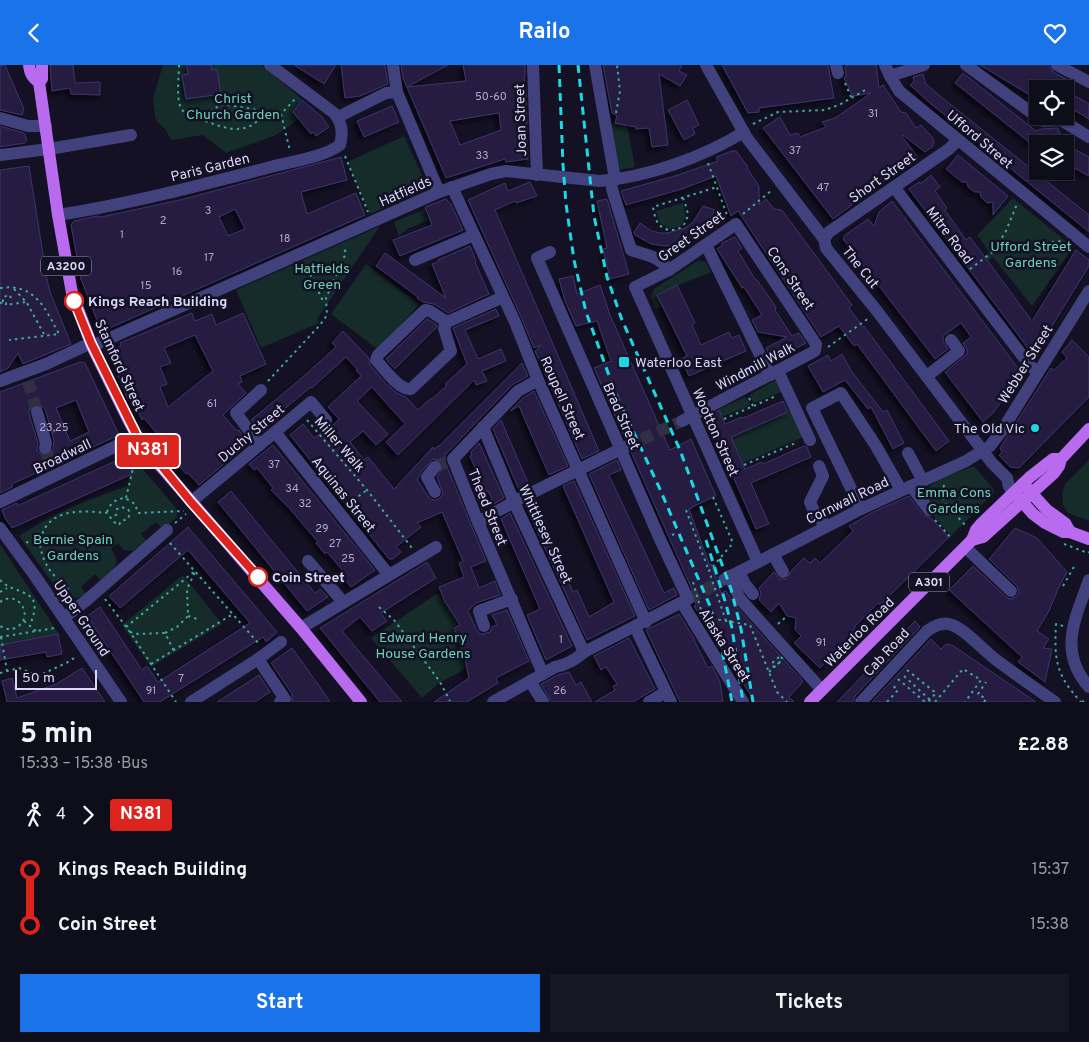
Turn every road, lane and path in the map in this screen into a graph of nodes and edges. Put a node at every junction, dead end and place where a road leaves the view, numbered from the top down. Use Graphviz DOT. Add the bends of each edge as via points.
graph roads {
  1 [pos="30,65"];
  2 [pos="42,65"];
  3 [pos="179,65"];
  4 [pos="270,65"];
  5 [pos="393,65"];
  6 [pos="534,65"];
  7 [pos="596,65"];
  8 [pos="617,65"];
  9 [pos="706,65"];
  10 [pos="924,65"];
  11 [pos="966,65"];
  12 [pos="1057,65"];
  13 [pos="837,69"];
  14 [pos="888,71"];
  15 [pos="38,82"];
  16 [pos="1089,82"];
  17 [pos="867,89"];
  18 [pos="302,90"];
  19 [pos="397,92"];
  20 [pos="852,98"];
  21 [pos="265,111"];
  22 [pos="281,114"];
  23 [pos="0,117"];
  24 [pos="338,117"];
  25 [pos="199,118"];
  26 [pos="606,123"];
  27 [pos="46,126"];
  28 [pos="747,130"];
  29 [pos="131,135"];
  30 [pos="1089,137"];
  31 [pos="958,140"];
  32 [pos="340,145"];
  33 [pos="49,149"];
  34 [pos="704,153"];
  35 [pos="0,155"];
  36 [pos="292,161"];
  37 [pos="537,175"];
  38 [pos="613,180"];
  39 [pos="781,183"];
  40 [pos="452,187"];
  41 [pos="717,187"];
  42 [pos="894,187"];
  43 [pos="439,192"];
  44 [pos="683,198"];
  45 [pos="1019,201"];
  46 [pos="58,215"];
  47 [pos="372,222"];
  48 [pos="734,225"];
  49 [pos="474,235"];
  50 [pos="824,239"];
  51 [pos="1066,239"];
  52 [pos="342,241"];
  53 [pos="706,245"];
  54 [pos="1089,247"];
  55 [pos="994,251"];
  56 [pos="550,252"];
  57 [pos="415,260"];
  58 [pos="298,261"];
  59 [pos="669,270"];
  60 [pos="969,271"];
  61 [pos="12,287"];
  62 [pos="635,287"];
  63 [pos="0,288"];
  64 [pos="1089,291"];
  65 [pos="503,297"];
  66 [pos="11,299"];
  67 [pos="325,300"];
  68 [pos="2,302"];
  69 [pos="26,302"];
  70 [pos="872,315"];
  71 [pos="447,322"];
  72 [pos="45,336"];
  73 [pos="9,340"];
  74 [pos="951,340"];
  75 [pos="92,345"];
  76 [pos="819,351"];
  77 [pos="1038,371"];
  78 [pos="774,373"];
  79 [pos="927,377"];
  80 [pos="538,380"];
  81 [pos="0,381"];
  82 [pos="261,389"];
  83 [pos="788,391"];
  84 [pos="768,400"];
  85 [pos="770,404"];
  86 [pos="307,405"];
  87 [pos="38,412"];
  88 [pos="737,413"];
  89 [pos="687,418"];
  90 [pos="739,418"];
  91 [pos="724,419"];
  92 [pos="326,420"];
  93 [pos="483,427"];
  94 [pos="1089,429"];
  95 [pos="275,433"];
  96 [pos="137,436"];
  97 [pos="810,438"];
  98 [pos="260,445"];
  99 [pos="788,446"];
  100 [pos="45,447"];
  101 [pos="622,448"];
  102 [pos="790,450"];
  103 [pos="983,450"];
  104 [pos="908,453"];
  105 [pos="138,457"];
  106 [pos="758,459"];
  107 [pos="760,463"];
  108 [pos="744,465"];
  109 [pos="819,466"];
  110 [pos="436,467"];
  111 [pos="578,469"];
  112 [pos="944,484"];
  113 [pos="911,486"];
  114 [pos="367,490"];
  115 [pos="435,492"];
  116 [pos="1022,492"];
  117 [pos="713,497"];
  118 [pos="126,499"];
  119 [pos="517,500"];
  120 [pos="0,502"];
  121 [pos="135,504"];
  122 [pos="128,509"];
  123 [pos="187,509"];
  124 [pos="862,509"];
  125 [pos="686,510"];
  126 [pos="929,510"];
  127 [pos="338,511"];
  128 [pos="107,513"];
  129 [pos="111,517"];
  130 [pos="478,522"];
  131 [pos="966,526"];
  132 [pos="825,527"];
  133 [pos="0,528"];
  134 [pos="165,532"];
  135 [pos="677,533"];
  136 [pos="671,535"];
  137 [pos="952,539"];
  138 [pos="1089,539"];
  139 [pos="24,542"];
  140 [pos="969,543"];
  141 [pos="40,545"];
  142 [pos="436,547"];
  143 [pos="773,554"];
  144 [pos="419,557"];
  145 [pos="308,561"];
  146 [pos="758,562"];
  147 [pos="1075,565"];
  148 [pos="195,571"];
  149 [pos="709,571"];
  150 [pos="783,572"];
  151 [pos="389,575"];
  152 [pos="731,576"];
  153 [pos="1089,579"];
  154 [pos="0,580"];
  155 [pos="693,582"];
  156 [pos="1063,586"];
  157 [pos="7,588"];
  158 [pos="1011,591"];
  159 [pos="0,592"];
  160 [pos="753,594"];
  161 [pos="512,599"];
  162 [pos="52,601"];
  163 [pos="685,601"];
  164 [pos="0,602"];
  165 [pos="343,602"];
  166 [pos="110,605"];
  167 [pos="379,607"];
  168 [pos="233,614"];
  169 [pos="787,615"];
  170 [pos="188,616"];
  171 [pos="197,619"];
  172 [pos="24,621"];
  173 [pos="62,621"];
  174 [pos="726,621"];
  175 [pos="30,625"];
  176 [pos="484,625"];
  177 [pos="640,625"];
  178 [pos="0,626"];
  179 [pos="126,627"];
  180 [pos="775,627"];
  181 [pos="301,628"];
  182 [pos="36,631"];
  183 [pos="130,632"];
  184 [pos="165,633"];
  185 [pos="0,637"];
  186 [pos="281,642"];
  187 [pos="174,651"];
  188 [pos="584,652"];
  189 [pos="79,655"];
  190 [pos="262,656"];
  191 [pos="782,659"];
  192 [pos="776,660"];
  193 [pos="778,663"];
  194 [pos="151,664"];
  195 [pos="907,670"];
  196 [pos="7,671"];
  197 [pos="768,672"];
  198 [pos="0,673"];
  199 [pos="543,674"];
  200 [pos="893,674"];
  201 [pos="904,676"];
  202 [pos="530,681"];
  203 [pos="986,682"];
  204 [pos="891,683"];
  205 [pos="1089,687"];
  206 [pos="822,690"];
  207 [pos="668,697"];
  208 [pos="450,701"];
  209 [pos="928,701"];
  210 [pos="121,702"];
  211 [pos="176,702"];
  212 [pos="191,702"];
  213 [pos="280,702"];
  214 [pos="361,702"];
  215 [pos="493,702"];
  216 [pos="543,702"];
  217 [pos="649,702"];
  218 [pos="743,702"];
  219 [pos="787,702"];
  220 [pos="810,702"];
  221 [pos="861,702"];
  222 [pos="887,702"];
  223 [pos="935,702"];
  224 [pos="965,702"];
  225 [pos="984,702"];
  226 [pos="1055,702"];
  1 -- 15 [label="main road, Stamford Street / A3200" via="30,73"];
  2 -- 15 [label="main road, Stamford Street / A3200" via="42,79"];
  3 -- 25 [label="path" via="181,109"];
  4 -- 18 [label="street"];
  5 -- 19 [label="street"];
  6 -- 37 [label="street, Joan Street"];
  7 -- 26 [label="street"];
  8 -- 26 [label="path" via="620,100 616,113"];
  9 -- 28 [label="street, The Cut"];
  10 -- 14 [label="street"];
  11 -- 30 [label="street" via="1043,121 1061,120"];
  12 -- 16 [label="street"];
  13 -- 20 [label="path"];
  14 -- 31 [label="street, Ufford Street" via="899,91"];
  15 -- 27 [label="main road, Stamford Street / A3200"];
  17 -- 20 [label="path"];
  18 -- 22 [label="path"];
  18 -- 24 [label="street"];
  19 -- 24 [label="street" via="386,93"];
  19 -- 43 [label="street"];
  20 -- 28 [label="path" via="825,109 778,112 756,121"];
  21 -- 22 [label="path"];
  21 -- 25 [label="path" via="222,104"];
  21 -- 25 [label="path" via="253,125 234,130"];
  22 -- 36 [label="path"];
  23 -- 27 [label="street" via="28,126"];
  24 -- 32 [label="street" via="342,132"];
  26 -- 38 [label="street"];
  27 -- 33 [label="main road, Stamford Street / A3200"];
  28 -- 34 [label="street, Hatfields"];
  28 -- 39 [label="street, The Cut"];
  29 -- 33 [label="street"];
  31 -- 42 [label="street, Short Street"];
  31 -- 54 [label="street, Ufford Street"];
  32 -- 36 [label="street, Paris Garden"];
  32 -- 47 [label="path"];
  33 -- 35 [label="street"];
  33 -- 46 [label="main road, Stamford Street / A3200"];
  34 -- 38 [label="street, Hatfields"];
  34 -- 41 [label="path"];
  36 -- 46 [label="street, Paris Garden" via="128,203"];
  37 -- 38 [label="street, Hatfields"];
  37 -- 40 [label="street, Hatfields" via="500,172"];
  38 -- 59 [label="street" via="612,189 631,250 659,259"];
  39 -- 48 [label="path, Greet Street" via="738,218"];
  39 -- 50 [label="street, The Cut"];
  40 -- 43 [label="street, Hatfields"];
  40 -- 49 [label="street, Roupell Street"];
  41 -- 44 [label="path"];
  41 -- 48 [label="path"];
  42 -- 50 [label="street, Short Street" via="829,232"];
  42 -- 77 [label="street, Mitre Road" via="1029,364"];
  43 -- 47 [label="street, Hatfields"];
  44 -- 44 [label="path" via="688,216 685,224 674,230 662,227 656,220 653,207"];
  45 -- 55 [label="path"];
  46 -- 75 [label="main road, Stamford Street / A3200" via="72,293"];
  47 -- 75 [label="street, Hatfields"];
  48 -- 53 [label="street, Greet Street"];
  48 -- 76 [label="street, Cons Street"];
  49 -- 57 [label="street"];
  49 -- 65 [label="street, Roupell Street"];
  50 -- 79 [label="street, The Cut" via="826,248"];
  51 -- 55 [label="path"];
  52 -- 67 [label="path" via="346,253"];
  53 -- 59 [label="street, Greet Street"];
  53 -- 78 [label="street"];
  55 -- 60 [label="path"];
  56 -- 101 [label="street, Brad Street" via="537,258"];
  58 -- 67 [label="path"];
  59 -- 62 [label="street, Greet Street"];
  61 -- 63 [label="path"];
  61 -- 69 [label="path"];
  61 -- 72 [label="path" via="34,294 45,308 58,334"];
  62 -- 89 [label="street, Wootton Street"];
  64 -- 77 [label="street, Webber Street"];
  65 -- 71 [label="street"];
  65 -- 80 [label="street, Roupell Street"];
  66 -- 68 [label="path" via="10,295 3,297"];
  67 -- 82 [label="path" via="326,315 320,325"];
  68 -- 69 [label="path" via="6,305"];
  69 -- 72 [label="path"];
  70 -- 76 [label="path"];
  71 -- 71 [label="street" via="444,328 451,351 412,389 401,388 376,359 378,355 425,310"];
  72 -- 73 [label="path"];
  74 -- 79 [label="street" via="959,351"];
  75 -- 81 [label="street, Hatfields" via="26,377"];
  75 -- 96 [label="main road, Stamford Street / A3200"];
  76 -- 78 [label="street, Windmill Walk"];
  77 -- 103 [label="street, Webber Street" via="1001,432"];
  78 -- 83 [label="street"];
  78 -- 89 [label="street, Windmill Walk"];
  79 -- 103 [label="street, The Cut"];
  80 -- 93 [label="street, Theed Street" via="518,391"];
  80 -- 111 [label="street, Roupell Street"];
  82 -- 98 [label="street" via="236,413"];
  83 -- 84 [label="path"];
  83 -- 97 [label="street"];
  84 -- 85 [label="path"];
  84 -- 88 [label="path"];
  86 -- 92 [label="street"];
  86 -- 95 [label="street, Duchy Street"];
  86 -- 114 [label="path, Miller Walk" via="305,418"];
  87 -- 100 [label="street"];
  88 -- 90 [label="path"];
  88 -- 91 [label="path"];
  89 -- 146 [label="street, Wootton Street"];
  93 -- 119 [label="street, Whittlesey Street"];
  93 -- 130 [label="street, Theed Street" via="451,460"];
  94 -- 116 [label="main road, Waterloo Road / A301" via="1060,459 1054,473"];
  95 -- 98 [label="street, Duchy Street"];
  95 -- 127 [label="street, Aquinas Street"];
  96 -- 120 [label="street, Broadwall" via="53,472"];
  96 -- 123 [label="main road, Stamford Street / A3200"];
  97 -- 99 [label="path"];
  98 -- 123 [label="street, Duchy Street"];
  99 -- 102 [label="path"];
  99 -- 106 [label="path"];
  101 -- 111 [label="street"];
  101 -- 163 [label="street, Brad Street"];
  103 -- 113 [label="street, Cornwall Road"];
  103 -- 116 [label="street, The Cut" via="1007,478 1009,487"];
  104 -- 113 [label="street"];
  105 -- 118 [label="path"];
  106 -- 107 [label="path"];
  106 -- 108 [label="path"];
  109 -- 132 [label="street" via="823,475 810,502"];
  110 -- 115 [label="street" via="428,477"];
  111 -- 119 [label="street"];
  111 -- 177 [label="street, Roupell Street"];
  112 -- 131 [label="path" via="944,503"];
  113 -- 124 [label="street, Cornwall Road"];
  113 -- 124 [label="street" via="876,446 842,393 812,409"];
  113 -- 126 [label="street"];
  114 -- 127 [label="path, Miller Walk"];
  114 -- 144 [label="path, Miller Walk"];
  116 -- 138 [label="main road" via="1033,514 1045,523"];
  116 -- 140 [label="main road, Waterloo Road / A301" via="982,523"];
  117 -- 149 [label="path, bridge" via="733,543"];
  118 -- 121 [label="path"];
  118 -- 128 [label="path" via="112,504"];
  119 -- 130 [label="street"];
  119 -- 188 [label="street, Whittlesey Street"];
  121 -- 122 [label="path"];
  121 -- 123 [label="path" via="138,513"];
  122 -- 129 [label="path" via="119,508"];
  122 -- 129 [label="path" via="129,517 118,525"];
  123 -- 134 [label="path"];
  123 -- 181 [label="main road, Stamford Street / A3200"];
  124 -- 132 [label="street, Cornwall Road"];
  125 -- 149 [label="path"];
  126 -- 137 [label="path"];
  127 -- 151 [label="street, Aquinas Street"];
  128 -- 129 [label="path"];
  128 -- 141 [label="path" via="74,511 57,517 42,532"];
  130 -- 161 [label="street, Theed Street"];
  132 -- 143 [label="street, Cornwall Road"];
  133 -- 162 [label="street, Upper Ground"];
  134 -- 148 [label="path"];
  134 -- 173 [label="street"];
  135 -- 136 [label="path"];
  139 -- 141 [label="path"];
  140 -- 158 [label="street"];
  140 -- 206 [label="main road, Waterloo Road / A301"];
  141 -- 162 [label="path" via="45,563 68,589"];
  142 -- 144 [label="street"];
  143 -- 146 [label="street, Cornwall Road"];
  143 -- 150 [label="street"];
  144 -- 151 [label="street"];
  145 -- 165 [label="street"];
  146 -- 152 [label="street, Cornwall Road"];
  147 -- 156 [label="path"];
  148 -- 168 [label="path"];
  148 -- 170 [label="path" via="188,589"];
  148 -- 179 [label="path"];
  149 -- 174 [label="path, bridge"];
  151 -- 165 [label="street"];
  152 -- 160 [label="street" via="745,584"];
  152 -- 206 [label="street" via="740,599"];
  153 -- 205 [label="street" via="1075,615 1071,646 1080,674"];
  154 -- 157 [label="path"];
  155 -- 174 [label="path, bridge" via="703,617"];
  157 -- 159 [label="path"];
  157 -- 175 [label="path" via="24,592 32,601 35,606"];
  161 -- 176 [label="street" via="479,611"];
  161 -- 199 [label="street, Theed Street"];
  162 -- 173 [label="street, Upper Ground"];
  163 -- 177 [label="street"];
  163 -- 218 [label="street, Alaska Street"];
  164 -- 172 [label="path" via="9,598 21,603"];
  165 -- 181 [label="street"];
  166 -- 179 [label="path"];
  167 -- 208 [label="path" via="412,643"];
  168 -- 187 [label="path"];
  168 -- 190 [label="path"];
  169 -- 180 [label="path"];
  170 -- 171 [label="path"];
  170 -- 184 [label="path"];
  172 -- 175 [label="path"];
  172 -- 178 [label="path" via="12,629"];
  173 -- 182 [label="path" via="55,628"];
  173 -- 210 [label="street, Upper Ground"];
  174 -- 197 [label="path, bridge" via="750,625"];
  175 -- 182 [label="path"];
  177 -- 188 [label="street"];
  177 -- 207 [label="street, Roupell Street"];
  179 -- 183 [label="path"];
  181 -- 214 [label="main road, Stamford Street / A3200"];
  182 -- 185 [label="path"];
  183 -- 184 [label="path"];
  183 -- 194 [label="path"];
  184 -- 187 [label="path"];
  185 -- 196 [label="path"];
  186 -- 190 [label="street"];
  187 -- 194 [label="path"];
  188 -- 199 [label="street" via="577,659"];
  189 -- 196 [label="path" via="38,676 19,668"];
  190 -- 212 [label="street"];
  190 -- 213 [label="street" via="285,699"];
  191 -- 191 [label="path, bridge" via="780,656 771,664 774,667"];
  191 -- 193 [label="path, bridge"];
  192 -- 193 [label="path" via="771,664 774,667"];
  193 -- 197 [label="path, bridge"];
  194 -- 211 [label="path"];
  195 -- 209 [label="path" via="936,693"];
  196 -- 198 [label="path"];
  197 -- 219 [label="path, bridge" via="776,692"];
  199 -- 202 [label="street"];
  200 -- 209 [label="path"];
  201 -- 209 [label="path"];
  202 -- 215 [label="street"];
  202 -- 216 [label="street"];
  203 -- 225 [label="path" via="978,694 986,699"];
  204 -- 222 [label="path" via="898,690"];
  206 -- 220 [label="main road, Waterloo Road / A301"];
  207 -- 217 [label="street"];
  221 -- 226 [label="street, Cab Road" via="926,631 947,623"];
  223 -- 224 [label="path" via="963,669 981,679"];
}
